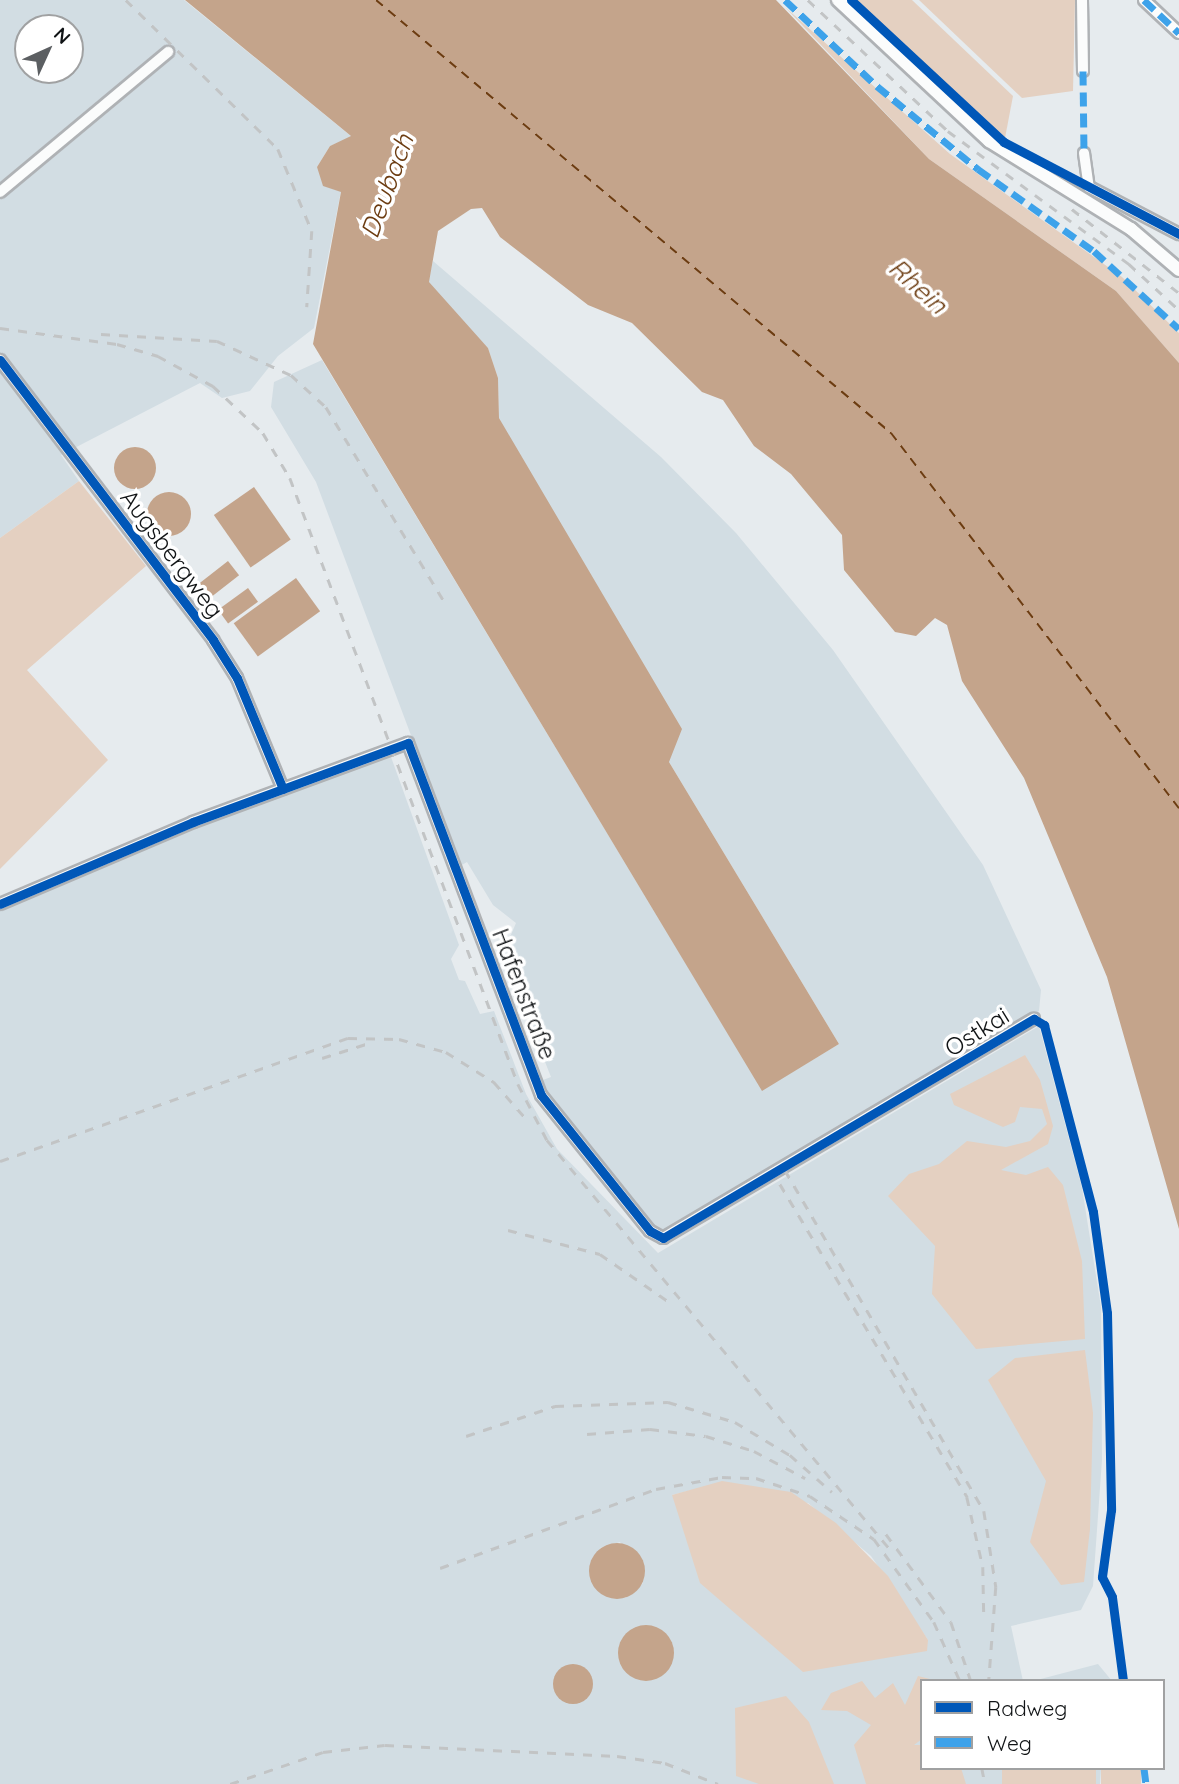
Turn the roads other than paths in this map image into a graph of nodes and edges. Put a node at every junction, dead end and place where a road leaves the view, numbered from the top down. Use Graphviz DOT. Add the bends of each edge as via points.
graph roads {
  1 [pos="838,0"];
  2 [pos="1082,0"];
  3 [pos="1144,0"];
  4 [pos="1179,33"];
  5 [pos="168,52"];
  6 [pos="1083,71"];
  7 [pos="1084,153"];
  8 [pos="0,192"];
  9 [pos="1179,234"];
  10 [pos="1177,262"];
  11 [pos="0,360"];
  12 [pos="283,789"];
  13 [pos="0,904"];
  14 [pos="1034,1018"];
  15 [pos="650,1231"];
  1 -- 10 [label="main road" via="989,141"];
  2 -- 6 [label="street"];
  3 -- 4 [label="street"];
  5 -- 8 [label="street"];
  7 -- 9 [label="street" via="1089,187"];
  11 -- 12 [label="street, Augsbergweg" via="213,640 237,678"];
  12 -- 13 [label="street"];
  12 -- 15 [label="street, Hafenstraße" via="408,743 541,1095"];
  14 -- 15 [label="street, Ostkai" via="673,1234 663,1238"];
}
